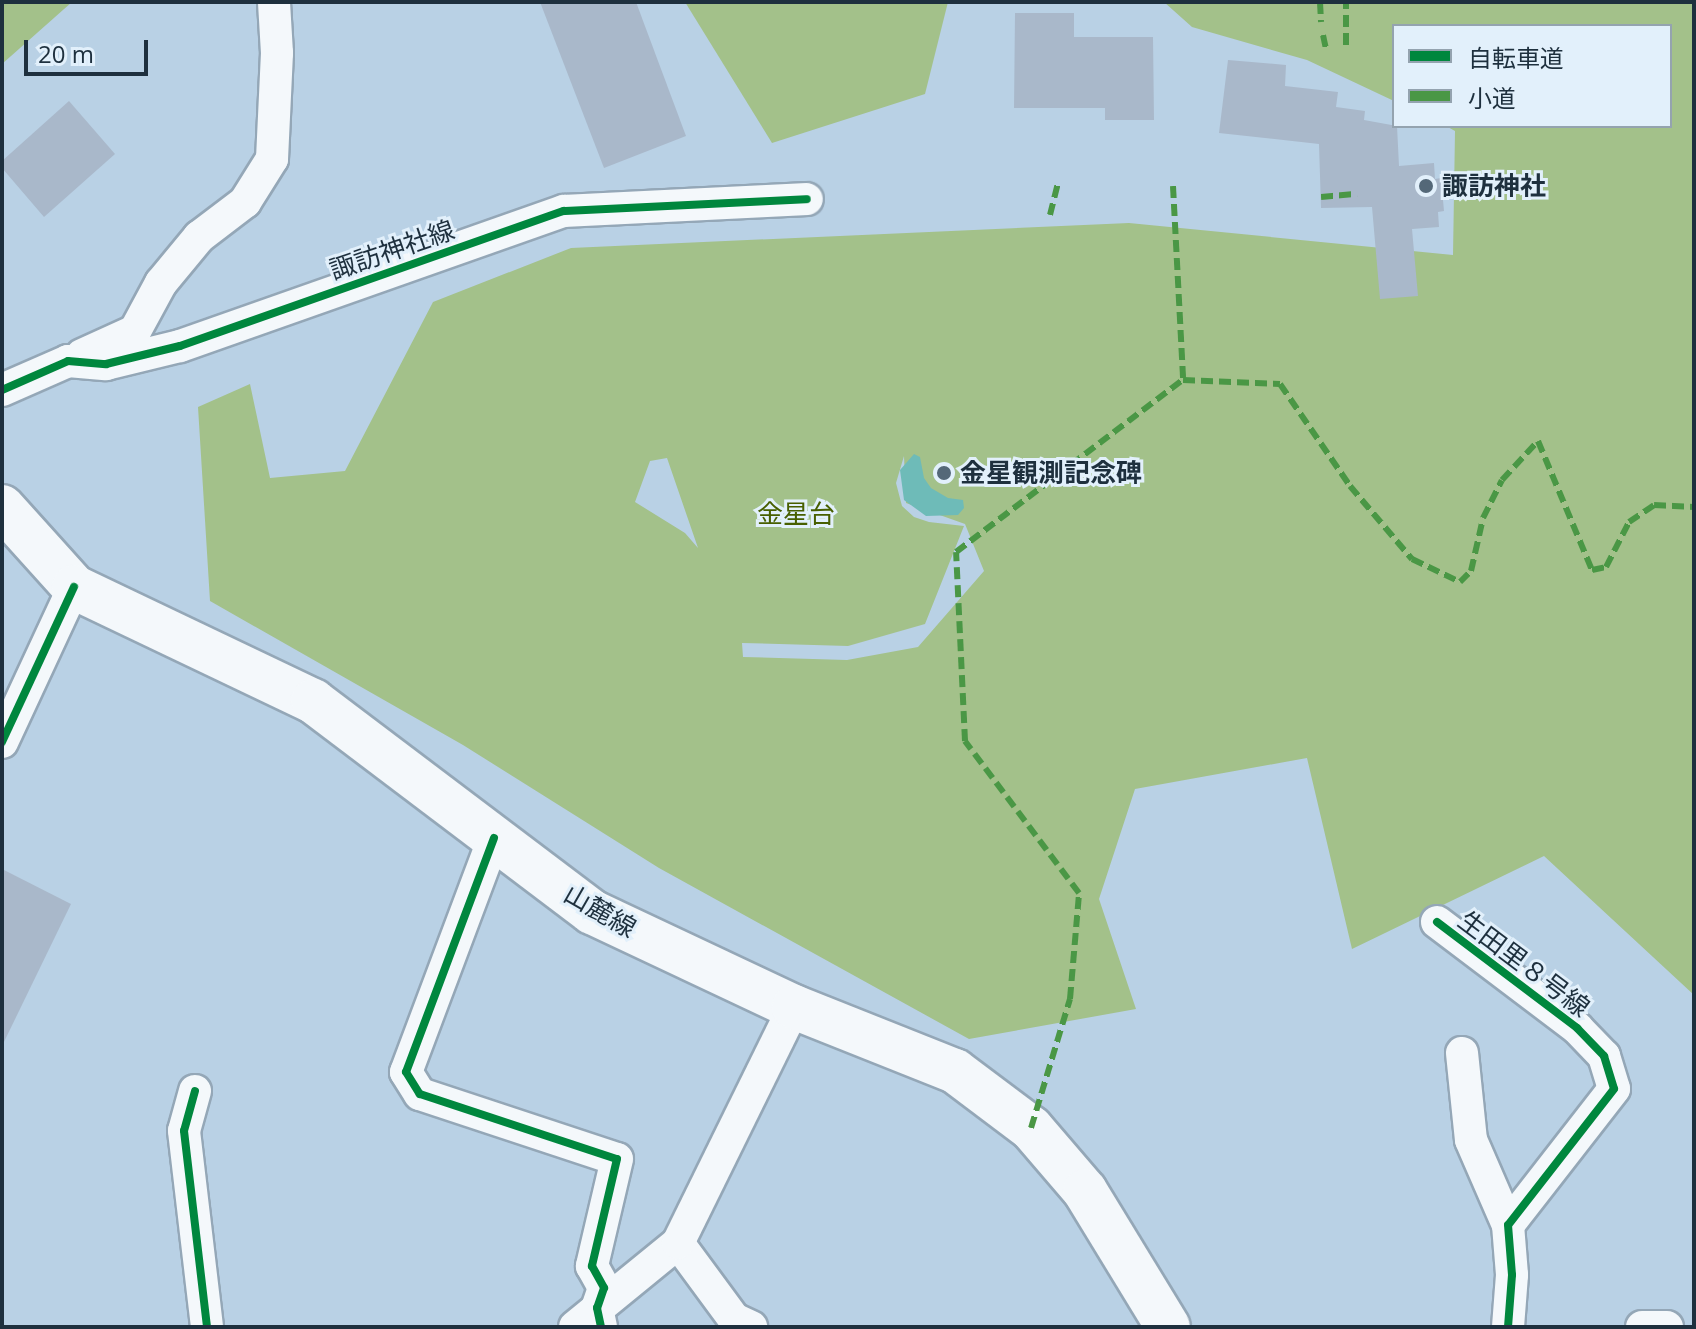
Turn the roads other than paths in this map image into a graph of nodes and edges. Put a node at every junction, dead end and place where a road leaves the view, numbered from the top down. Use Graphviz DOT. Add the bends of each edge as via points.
graph roads {
  1 [pos="274,2"];
  2 [pos="807,199"];
  3 [pos="68,361"];
  4 [pos="2,390"];
  5 [pos="2,507"];
  6 [pos="74,587"];
  7 [pos="2,742"];
  8 [pos="494,838"];
  9 [pos="1437,922"];
  10 [pos="794,1007"];
  11 [pos="1462,1053"];
  12 [pos="195,1091"];
  13 [pos="1508,1225"];
  14 [pos="678,1243"];
  15 [pos="591,1321"];
  16 [pos="207,1327"];
  17 [pos="751,1327"];
  18 [pos="1168,1327"];
  19 [pos="1508,1327"];
  20 [pos="1642,1327"];
  21 [pos="1667,1327"];
  1 -- 3 [label="street" via="272,159 245,202 199,237 161,283 135,331"];
  2 -- 3 [label="street, 諏訪神社線" via="564,211 180,346 106,364"];
  3 -- 4 [label="street, 諏訪神社線"];
  5 -- 6 [label="main road, 山麓線"];
  6 -- 7 [label="street"];
  6 -- 8 [label="main road, 山麓線" via="313,701"];
  8 -- 10 [label="main road, 山麓線" via="592,912"];
  8 -- 15 [label="street" via="406,1072 420,1094 617,1159 592,1266 604,1288"];
  9 -- 13 [label="street, 生田里８号線" via="1577,1028 1604,1056 1614,1089"];
  10 -- 14 [label="street"];
  10 -- 18 [label="main road, 山麓線" via="955,1071 1031,1128 1085,1191"];
  11 -- 13 [label="street" via="1471,1140"];
  12 -- 16 [label="street" via="184,1131"];
  13 -- 19 [label="street"];
  14 -- 15 [label="street"];
  14 -- 17 [label="street" via="734,1319"];
  20 -- 21 [label="street"];
}
